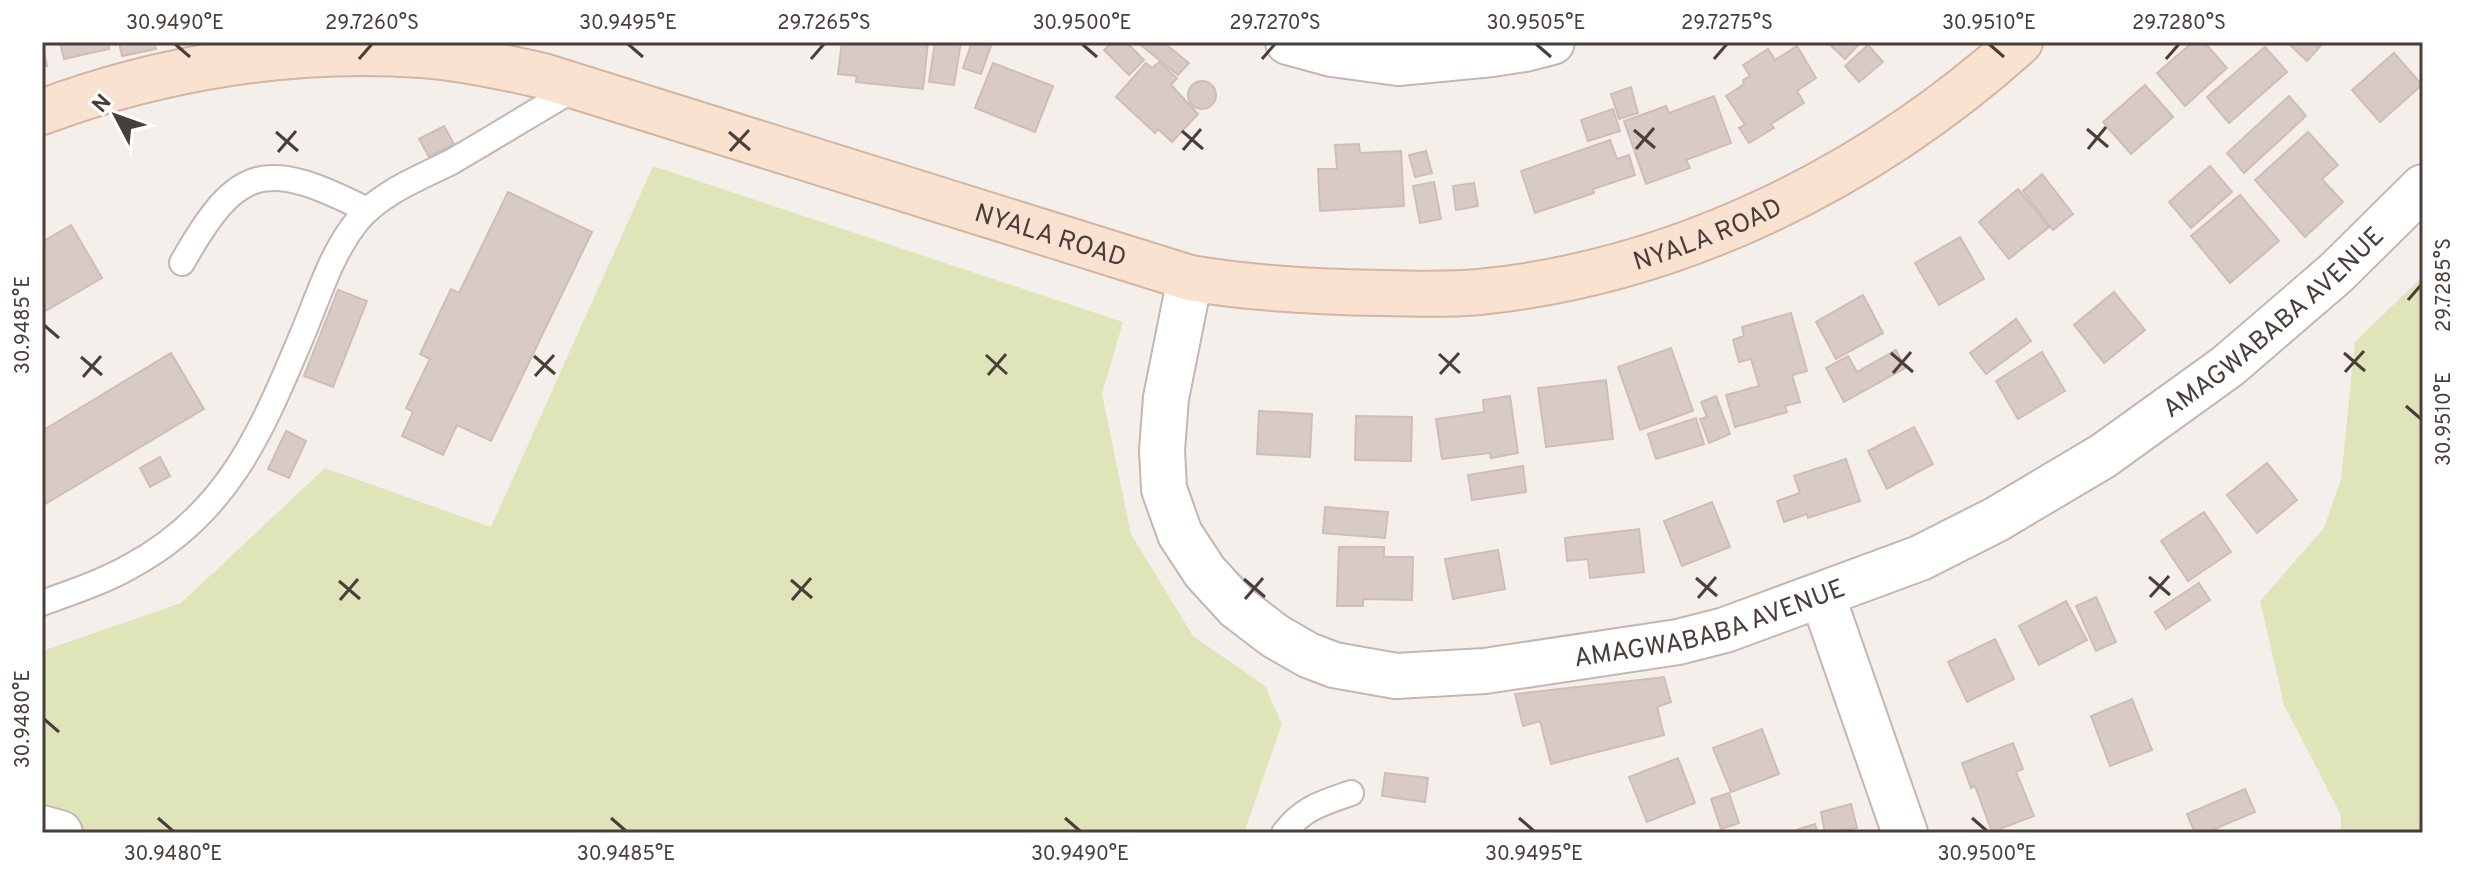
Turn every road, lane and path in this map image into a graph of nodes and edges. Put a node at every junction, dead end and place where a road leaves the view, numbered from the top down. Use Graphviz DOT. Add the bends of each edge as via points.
graph roads {
  1 [pos="1288,42"];
  2 [pos="1552,42"];
  3 [pos="2020,42"];
  4 [pos="1492,48"];
  5 [pos="514,56"];
  6 [pos="576,88"];
  7 [pos="42,112"];
  8 [pos="2423,187"];
  9 [pos="367,210"];
  10 [pos="182,263"];
  11 [pos="1190,278"];
  12 [pos="1822,595"];
  13 [pos="42,603"];
  14 [pos="1351,793"];
  15 [pos="42,828"];
  16 [pos="60,833"];
  17 [pos="1284,833"];
  18 [pos="1905,833"];
  1 -- 4 [label="street" via="1398,63"];
  2 -- 4 [label="street" via="1525,49"];
  3 -- 11 [label="street, NYALA ROAD" via="1897,139 1817,186 1721,230 1627,264 1478,292 1319,292"];
  5 -- 6 [label="street, NYALA ROAD" via="543,76"];
  5 -- 7 [label="street, NYALA ROAD" via="317,53 225,63"];
  6 -- 9 [label="lane"];
  6 -- 11 [label="street, NYALA ROAD"];
  8 -- 12 [label="street, AMAGWABABA AVENUE" via="2336,273 2228,366 2103,456 1920,558"];
  9 -- 10 [label="lane" via="314,186 262,177 233,192 217,208"];
  9 -- 13 [label="lane" via="338,251 250,450 203,514 134,565"];
  11 -- 12 [label="street, AMAGWABABA AVENUE" via="1166,398 1164,489 1180,534 1205,572 1237,607 1308,655 1396,676 1485,671 1678,642"];
  12 -- 18 [label="street"];
  14 -- 17 [label="lane" via="1311,808"];
  15 -- 16 [label="street"];
}
